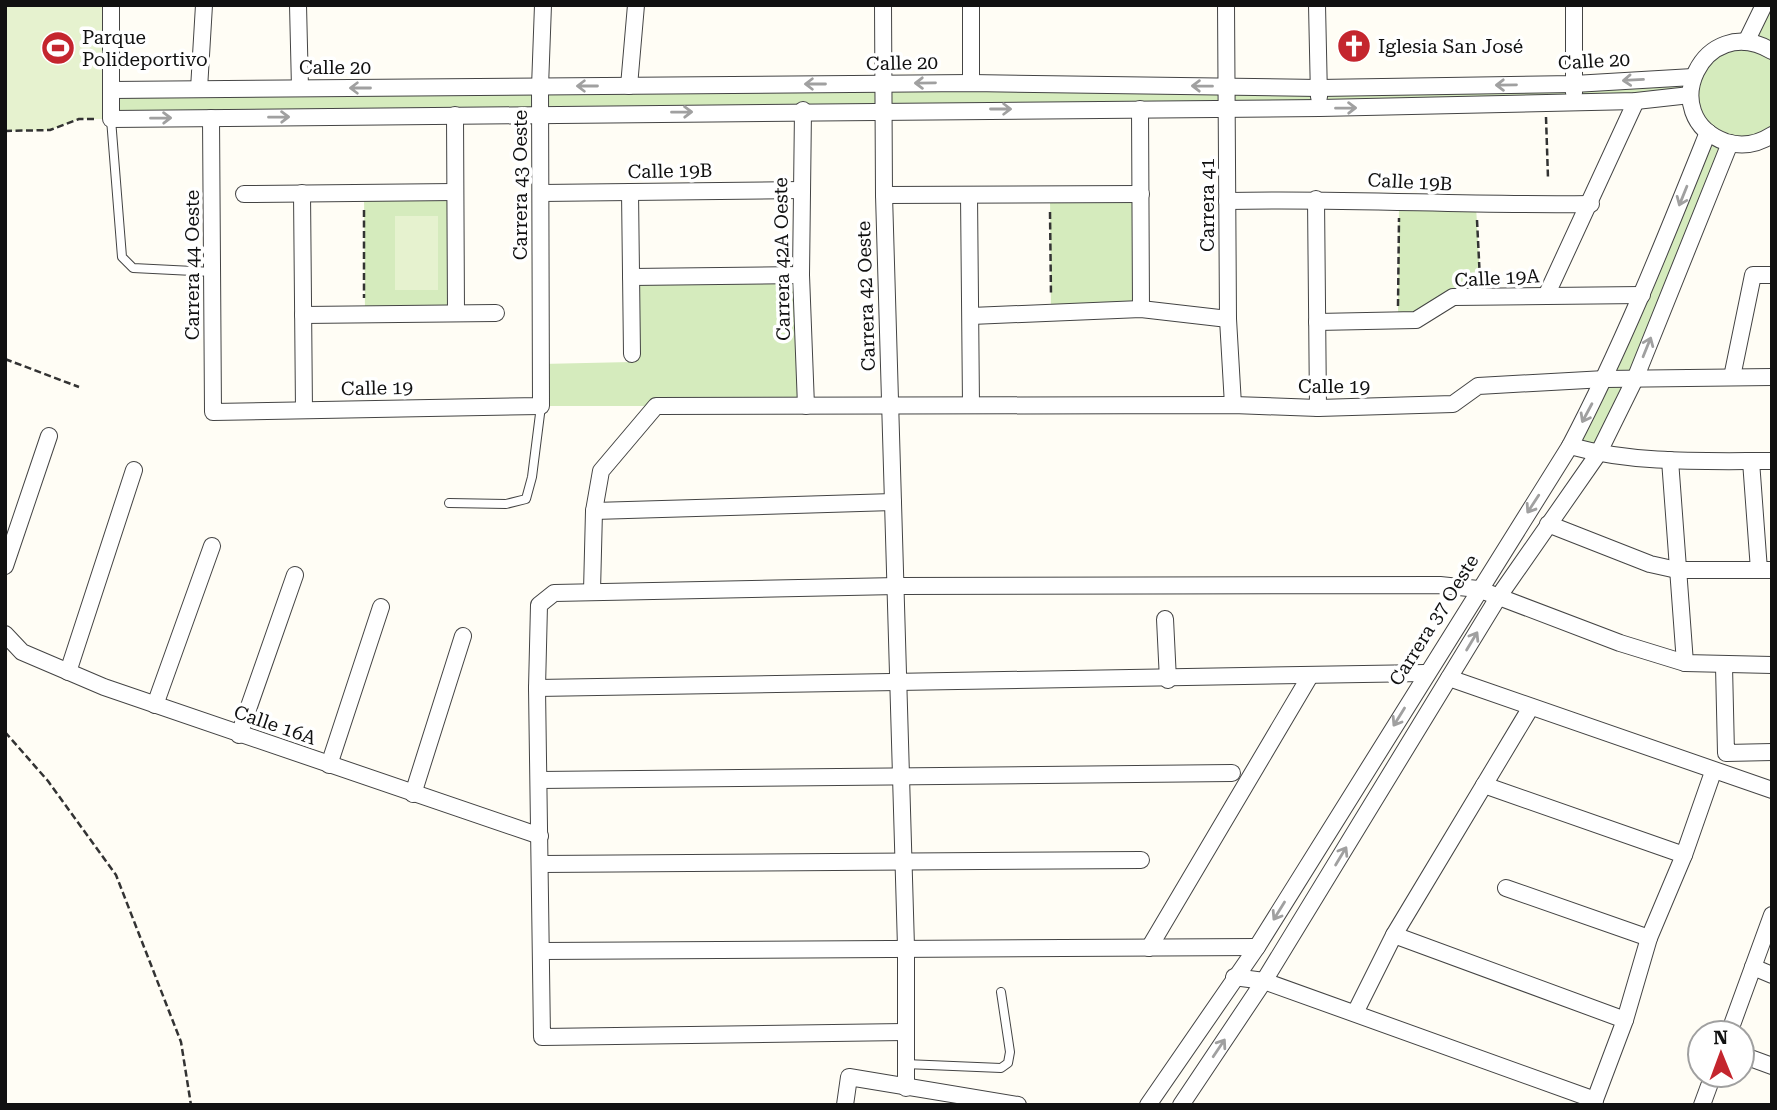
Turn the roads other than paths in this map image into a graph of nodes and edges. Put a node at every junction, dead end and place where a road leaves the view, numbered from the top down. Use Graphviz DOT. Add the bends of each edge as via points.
graph roads {
  1 [pos="111,5"];
  2 [pos="204,5"];
  3 [pos="298,5"];
  4 [pos="543,5"];
  5 [pos="636,5"];
  6 [pos="883,5"];
  7 [pos="971,5"];
  8 [pos="1226,5"];
  9 [pos="1317,5"];
  10 [pos="1574,5"];
  11 [pos="1764,5"];
  12 [pos="1746,41"];
  13 [pos="1772,51"];
  14 [pos="1693,77"];
  15 [pos="971,83"];
  16 [pos="883,84"];
  17 [pos="1574,84"];
  18 [pos="629,86"];
  19 [pos="540,87"];
  20 [pos="1228,87"];
  21 [pos="300,88"];
  22 [pos="1319,88"];
  23 [pos="199,89"];
  24 [pos="111,90"];
  25 [pos="1690,95"];
  26 [pos="1636,101"];
  27 [pos="1574,103"];
  28 [pos="1229,108"];
  29 [pos="1320,108"];
  30 [pos="1140,109"];
  31 [pos="803,110"];
  32 [pos="884,110"];
  33 [pos="540,114"];
  34 [pos="454,115"];
  35 [pos="211,118"];
  36 [pos="111,119"];
  37 [pos="1708,132"];
  38 [pos="1772,135"];
  39 [pos="1730,144"];
  40 [pos="800,190"];
  41 [pos="455,192"];
  42 [pos="630,192"];
  43 [pos="302,193"];
  44 [pos="541,193"];
  45 [pos="244,194"];
  46 [pos="1141,194"];
  47 [pos="884,195"];
  48 [pos="969,195"];
  49 [pos="1316,198"];
  50 [pos="1227,201"];
  51 [pos="1591,204"];
  52 [pos="213,272"];
  53 [pos="801,275"];
  54 [pos="1772,275"];
  55 [pos="631,277"];
  56 [pos="1642,295"];
  57 [pos="1546,296"];
  58 [pos="1141,309"];
  59 [pos="456,313"];
  60 [pos="496,313"];
  61 [pos="303,315"];
  62 [pos="971,316"];
  63 [pos="1228,319"];
  64 [pos="1317,322"];
  65 [pos="632,354"];
  66 [pos="1732,377"];
  67 [pos="1772,377"];
  68 [pos="1605,379"];
  69 [pos="1635,379"];
  70 [pos="541,405"];
  71 [pos="971,405"];
  72 [pos="1233,405"];
  73 [pos="806,406"];
  74 [pos="891,406"];
  75 [pos="1318,408"];
  76 [pos="304,410"];
  77 [pos="213,412"];
  78 [pos="49,436"];
  79 [pos="1570,446"];
  80 [pos="1598,454"];
  81 [pos="1670,460"];
  82 [pos="1751,461"];
  83 [pos="1772,461"];
  84 [pos="134,470"];
  85 [pos="893,502"];
  86 [pos="449,503"];
  87 [pos="594,510"];
  88 [pos="1548,524"];
  89 [pos="212,546"];
  90 [pos="5,565"];
  91 [pos="1677,570"];
  92 [pos="1765,570"];
  93 [pos="295,575"];
  94 [pos="897,586"];
  95 [pos="1478,589"];
  96 [pos="592,591"];
  97 [pos="1499,596"];
  98 [pos="381,607"];
  99 [pos="1165,619"];
  100 [pos="5,634"];
  101 [pos="463,636"];
  102 [pos="1685,663"];
  103 [pos="1724,666"];
  104 [pos="1772,666"];
  105 [pos="68,672"];
  106 [pos="1425,673"];
  107 [pos="1310,676"];
  108 [pos="1449,678"];
  109 [pos="1168,680"];
  110 [pos="900,681"];
  111 [pos="537,688"];
  112 [pos="155,705"];
  113 [pos="1531,707"];
  114 [pos="239,735"];
  115 [pos="1772,752"];
  116 [pos="329,765"];
  117 [pos="1713,772"];
  118 [pos="1232,773"];
  119 [pos="902,775"];
  120 [pos="539,780"];
  121 [pos="1484,785"];
  122 [pos="1772,790"];
  123 [pos="413,794"];
  124 [pos="540,836"];
  125 [pos="1684,855"];
  126 [pos="903,860"];
  127 [pos="1141,860"];
  128 [pos="541,864"];
  129 [pos="1506,888"];
  130 [pos="1772,915"];
  131 [pos="1394,935"];
  132 [pos="1649,938"];
  133 [pos="906,947"];
  134 [pos="1257,947"];
  135 [pos="1149,948"];
  136 [pos="542,951"];
  137 [pos="1753,967"];
  138 [pos="1772,975"];
  139 [pos="1234,977"];
  140 [pos="1264,981"];
  141 [pos="1001,992"];
  142 [pos="1354,1013"];
  143 [pos="1734,1019"];
  144 [pos="1625,1020"];
  145 [pos="904,1032"];
  146 [pos="905,1064"];
  147 [pos="905,1088"];
  148 [pos="1594,1102"];
  149 [pos="845,1105"];
  150 [pos="1018,1105"];
  151 [pos="1148,1105"];
  152 [pos="1181,1105"];
  1 -- 24 [label="street"];
  2 -- 23 [label="street"];
  3 -- 21 [label="street"];
  4 -- 19 [label="street, Carrera 43 Oeste"];
  5 -- 18 [label="street"];
  6 -- 16 [label="street, Carrera 42 Oeste"];
  7 -- 15 [label="street"];
  8 -- 20 [label="street, Carrera 41"];
  9 -- 22 [label="street"];
  10 -- 17 [label="street"];
  11 -- 12 [label="street"];
  12 -- 13 [label="street"];
  12 -- 14 [label="street" via="1713,50"];
  14 -- 17 [label="street, Calle 20, one-way"];
  14 -- 25 [label="street"];
  15 -- 16 [label="street, Calle 20, one-way"];
  20 -- 15 [label="street, Calle 20, one-way"];
  16 -- 18 [label="street, Calle 20, one-way"];
  16 -- 32 [label="street, Carrera 42 Oeste"];
  17 -- 22 [label="street, Calle 20, one-way"];
  17 -- 27 [label="street"];
  18 -- 19 [label="street, Calle 20, one-way"];
  19 -- 21 [label="street, Calle 20, one-way"];
  19 -- 33 [label="street, Carrera 43 Oeste"];
  20 -- 22 [label="street, Calle 20"];
  20 -- 28 [label="street, Carrera 41"];
  21 -- 23 [label="street, Calle 20"];
  22 -- 29 [label="street"];
  23 -- 24 [label="street, Calle 20"];
  24 -- 36 [label="street"];
  25 -- 26 [label="street, Calle 20"];
  25 -- 37 [label="street" via="1698,120"];
  26 -- 27 [label="street, Calle 20"];
  26 -- 51 [label="street"];
  29 -- 27 [label="street, Calle 20, one-way"];
  28 -- 29 [label="street, Calle 20"];
  28 -- 30 [label="street, Calle 20"];
  28 -- 50 [label="street, Carrera 41"];
  32 -- 30 [label="street, Calle 20, one-way"];
  30 -- 46 [label="street"];
  31 -- 32 [label="street, Calle 20"];
  33 -- 31 [label="street, Calle 20, one-way"];
  31 -- 40 [label="street, Carrera 42A Oeste"];
  32 -- 47 [label="street, Carrera 42 Oeste"];
  33 -- 34 [label="street, Calle 20"];
  33 -- 44 [label="street, Carrera 43 Oeste"];
  35 -- 34 [label="street, Calle 20, one-way"];
  34 -- 41 [label="street"];
  36 -- 35 [label="street, Calle 20, one-way"];
  35 -- 52 [label="street, Carrera 44 Oeste"];
  36 -- 52 [label="lane" via="118,229 125,263 134,268"];
  37 -- 39 [label="street"];
  37 -- 56 [label="street, Carrera 37 Oeste, one-way"];
  38 -- 39 [label="street" via="1747,145"];
  69 -- 39 [label="street, one-way"];
  40 -- 42 [label="street, Calle 19B"];
  40 -- 53 [label="street, Carrera 42A Oeste"];
  41 -- 43 [label="street"];
  41 -- 59 [label="street"];
  42 -- 44 [label="street, Calle 19B"];
  42 -- 55 [label="street"];
  43 -- 45 [label="street"];
  43 -- 61 [label="street"];
  44 -- 70 [label="street, Carrera 43 Oeste"];
  46 -- 48 [label="street"];
  46 -- 58 [label="street"];
  47 -- 48 [label="street"];
  47 -- 74 [label="street, Carrera 42 Oeste"];
  48 -- 62 [label="street"];
  49 -- 50 [label="street, Calle 19B"];
  49 -- 51 [label="street, Calle 19B" via="1476,206"];
  49 -- 64 [label="street"];
  50 -- 63 [label="street, Carrera 41"];
  51 -- 57 [label="street"];
  52 -- 77 [label="street, Carrera 44 Oeste"];
  53 -- 55 [label="street"];
  53 -- 73 [label="street, Carrera 42A Oeste"];
  54 -- 66 [label="street" via="1753,275"];
  55 -- 65 [label="street"];
  56 -- 57 [label="street, Calle 19A"];
  56 -- 68 [label="street, Carrera 37 Oeste"];
  57 -- 64 [label="street, Calle 19A" via="1453,298 1416,320"];
  58 -- 62 [label="street"];
  58 -- 63 [label="street"];
  59 -- 60 [label="street"];
  59 -- 61 [label="street"];
  61 -- 76 [label="street"];
  62 -- 71 [label="street"];
  63 -- 72 [label="street, Carrera 41"];
  64 -- 75 [label="street"];
  66 -- 67 [label="street, Calle 19"];
  66 -- 69 [label="street, Calle 19"];
  68 -- 69 [label="street, Calle 19"];
  68 -- 75 [label="street, Calle 19" via="1478,386 1453,404"];
  68 -- 79 [label="street, Carrera 37 Oeste, one-way"];
  69 -- 80 [label="street"];
  70 -- 76 [label="street, Calle 19"];
  70 -- 86 [label="lane" via="526,499 506,504"];
  71 -- 72 [label="street, Calle 19"];
  71 -- 74 [label="street, Calle 19"];
  72 -- 75 [label="street, Calle 19"];
  73 -- 74 [label="street, Calle 19"];
  73 -- 87 [label="street, Calle 19" via="656,406 601,471"];
  74 -- 85 [label="street, Carrera 42 Oeste"];
  76 -- 77 [label="street, Calle 19"];
  78 -- 90 [label="street"];
  79 -- 80 [label="street"];
  79 -- 95 [label="street, Carrera 37 Oeste, one-way"];
  80 -- 81 [label="street"];
  80 -- 88 [label="street"];
  81 -- 82 [label="street"];
  81 -- 91 [label="street"];
  82 -- 83 [label="street"];
  82 -- 92 [label="street"];
  84 -- 105 [label="street"];
  85 -- 87 [label="street"];
  85 -- 94 [label="street, Carrera 42 Oeste"];
  87 -- 96 [label="street, Calle 19"];
  88 -- 91 [label="street"];
  88 -- 97 [label="street"];
  89 -- 112 [label="street"];
  91 -- 92 [label="street"];
  91 -- 102 [label="street"];
  93 -- 114 [label="street"];
  94 -- 95 [label="street" via="1296,584"];
  94 -- 96 [label="street"];
  94 -- 110 [label="street, Carrera 42 Oeste"];
  95 -- 97 [label="street"];
  95 -- 106 [label="street, Carrera 37 Oeste"];
  96 -- 111 [label="street" via="554,593 539,605"];
  97 -- 102 [label="street"];
  108 -- 97 [label="street, one-way"];
  98 -- 116 [label="street"];
  99 -- 109 [label="street"];
  100 -- 105 [label="street, Calle 16A" via="22,652"];
  101 -- 123 [label="street"];
  102 -- 103 [label="street"];
  103 -- 104 [label="street"];
  103 -- 115 [label="street" via="1726,753"];
  105 -- 112 [label="street, Calle 16A"];
  106 -- 107 [label="street"];
  106 -- 134 [label="street, Carrera 37 Oeste, one-way"];
  107 -- 109 [label="street"];
  107 -- 135 [label="street"];
  108 -- 113 [label="street"];
  140 -- 108 [label="street, one-way"];
  109 -- 110 [label="street"];
  110 -- 111 [label="street"];
  110 -- 119 [label="street, Carrera 42 Oeste"];
  111 -- 120 [label="street"];
  112 -- 114 [label="street, Calle 16A"];
  113 -- 117 [label="street"];
  113 -- 121 [label="street"];
  114 -- 116 [label="street, Calle 16A"];
  116 -- 123 [label="street, Calle 16A"];
  117 -- 122 [label="street"];
  117 -- 125 [label="street"];
  118 -- 119 [label="street"];
  119 -- 120 [label="street"];
  119 -- 126 [label="street, Carrera 42 Oeste"];
  120 -- 124 [label="street"];
  121 -- 125 [label="street"];
  121 -- 131 [label="street"];
  123 -- 124 [label="street, Calle 16A"];
  124 -- 128 [label="street"];
  125 -- 132 [label="street"];
  126 -- 127 [label="street"];
  126 -- 128 [label="street"];
  126 -- 133 [label="street, Carrera 42 Oeste"];
  128 -- 136 [label="street"];
  129 -- 132 [label="street"];
  130 -- 137 [label="street"];
  131 -- 142 [label="street"];
  131 -- 144 [label="street"];
  132 -- 144 [label="street"];
  133 -- 135 [label="street"];
  133 -- 136 [label="street"];
  133 -- 145 [label="street, Carrera 42 Oeste"];
  134 -- 135 [label="street"];
  134 -- 139 [label="street, Carrera 37 Oeste"];
  136 -- 145 [label="street" via="542,1037"];
  137 -- 138 [label="street"];
  137 -- 143 [label="street"];
  139 -- 140 [label="street"];
  139 -- 151 [label="street, Carrera 37 Oeste"];
  140 -- 142 [label="street"];
  152 -- 140 [label="street, one-way"];
  141 -- 146 [label="lane" via="1008,1063 1001,1068"];
  142 -- 148 [label="street"];
  144 -- 148 [label="street"];
  145 -- 146 [label="street, Carrera 42 Oeste"];
  146 -- 147 [label="street, Carrera 42 Oeste"];
  147 -- 149 [label="street" via="849,1077"];
  147 -- 150 [label="street"];
}
